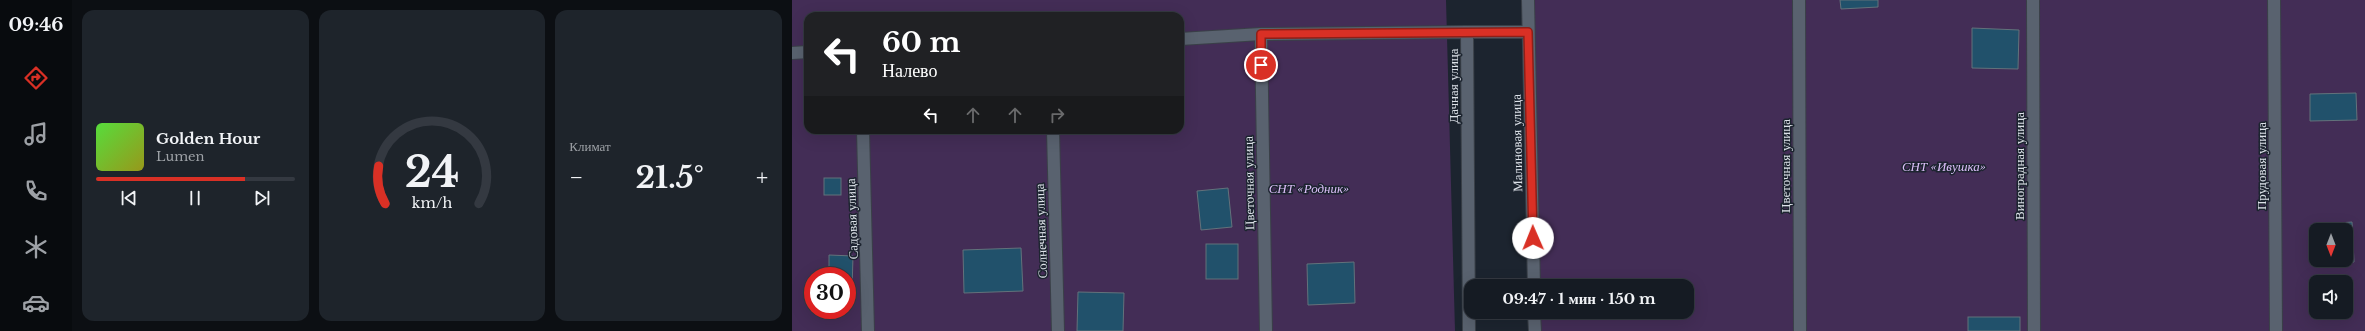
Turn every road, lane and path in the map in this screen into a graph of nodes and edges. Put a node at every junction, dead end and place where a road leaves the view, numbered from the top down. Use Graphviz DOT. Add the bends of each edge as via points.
graph roads {
  1 [pos="1528,0"];
  2 [pos="1799,0"];
  3 [pos="2033,0"];
  4 [pos="2274,0"];
  5 [pos="1467,32"];
  6 [pos="1528,32"];
  7 [pos="1261,34"];
  8 [pos="1184,39"];
  9 [pos="804,52"];
  10 [pos="792,53"];
  11 [pos="863,134"];
  12 [pos="1053,134"];
  13 [pos="1534,279"];
  14 [pos="1534,319"];
  15 [pos="868,331"];
  16 [pos="1058,331"];
  17 [pos="1266,331"];
  18 [pos="1469,331"];
  19 [pos="1535,331"];
  20 [pos="1800,331"];
  21 [pos="2034,331"];
  22 [pos="2276,331"];
  1 -- 6 [label="street, Малиновая улица"];
  2 -- 20 [label="street, Цветочная улица"];
  3 -- 21 [label="street, Виноградная улица"];
  4 -- 22 [label="street, Прудовая улица"];
  5 -- 6 [label="street"];
  5 -- 7 [label="street, Дачная улица"];
  5 -- 18 [label="street, Дачная улица"];
  6 -- 13 [label="street, Малиновая улица"];
  7 -- 8 [label="street, Дачная улица"];
  7 -- 17 [label="street, Цветочная улица"];
  9 -- 10 [label="street"];
  11 -- 15 [label="street, Садовая улица"];
  12 -- 16 [label="street, Солнечная улица"];
  14 -- 19 [label="street"];
}
